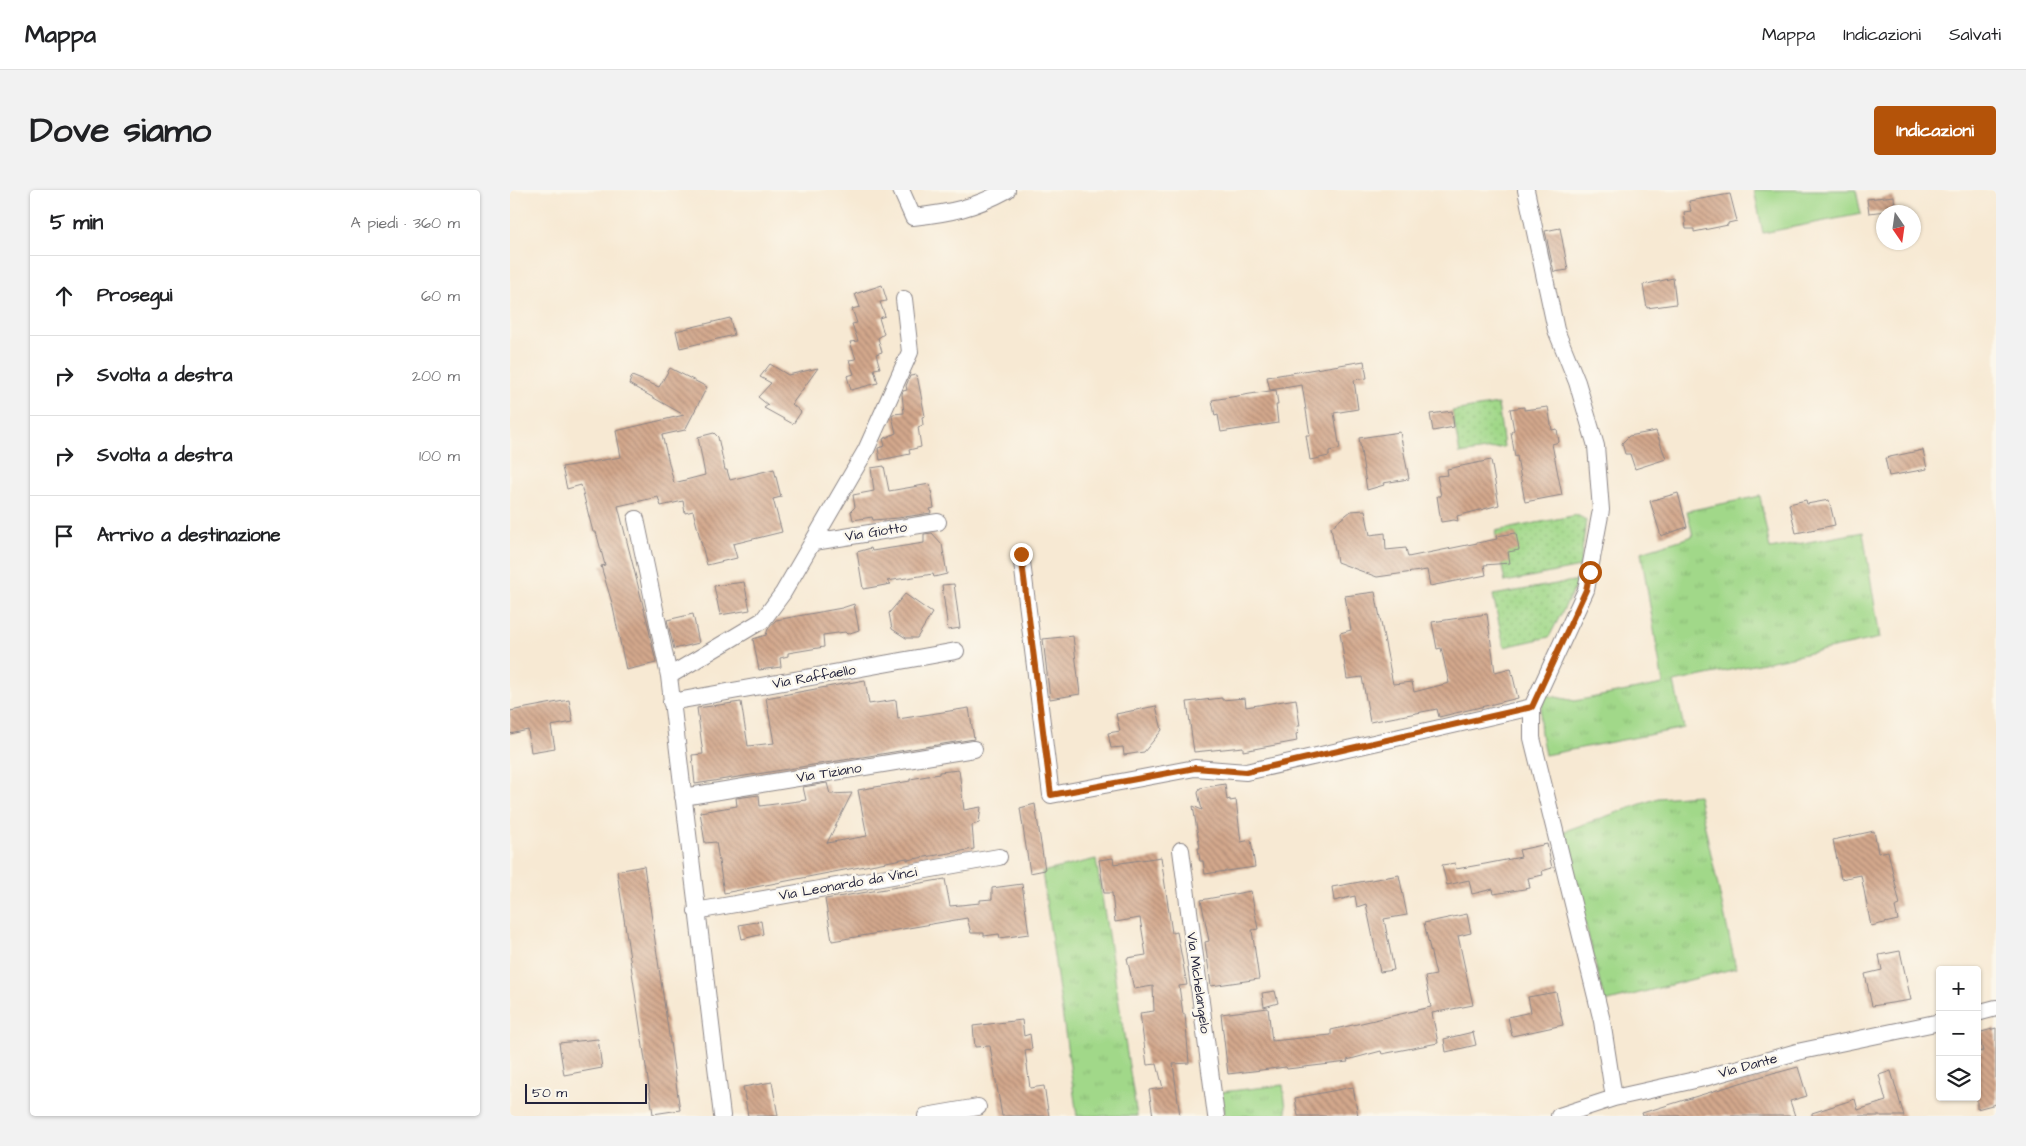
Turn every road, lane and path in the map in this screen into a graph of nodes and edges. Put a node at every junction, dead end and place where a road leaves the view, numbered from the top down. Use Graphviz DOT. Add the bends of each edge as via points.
graph roads {
  1 [pos="901,190"];
  2 [pos="1007,190"];
  3 [pos="1526,190"];
  4 [pos="904,299"];
  5 [pos="636,519"];
  6 [pos="938,522"];
  7 [pos="814,542"];
  8 [pos="1021,554"];
  9 [pos="956,651"];
  10 [pos="669,676"];
  11 [pos="671,702"];
  12 [pos="1532,707"];
  13 [pos="974,749"];
  14 [pos="683,797"];
  15 [pos="1181,850"];
  16 [pos="999,857"];
  17 [pos="696,911"];
  18 [pos="1996,1008"];
  19 [pos="1981,1012"];
  20 [pos="1936,1023"];
  21 [pos="1614,1098"];
  22 [pos="978,1107"];
  23 [pos="722,1116"];
  24 [pos="926,1116"];
  25 [pos="1216,1116"];
  26 [pos="1559,1116"];
  1 -- 2 [label="street" via="913,218 948,214 987,201"];
  3 -- 12 [label="street" via="1556,330 1577,382 1596,446 1601,510 1586,590"];
  4 -- 7 [label="street" via="910,352 866,450"];
  5 -- 10 [label="street"];
  6 -- 7 [label="street, Via Giotto"];
  7 -- 10 [label="street" via="762,620"];
  8 -- 12 [label="street" via="1051,795 1195,768 1246,772"];
  9 -- 11 [label="street, Via Raffaello"];
  10 -- 11 [label="street"];
  11 -- 14 [label="street"];
  12 -- 21 [label="street" via="1532,738 1602,1021"];
  13 -- 14 [label="street, Via Tiziano"];
  14 -- 17 [label="street"];
  15 -- 25 [label="street, Via Michelangelo"];
  16 -- 17 [label="street, Via Leonardo da Vinci"];
  17 -- 23 [label="street"];
  18 -- 19 [label="street"];
  20 -- 21 [label="street, Via Dante" via="1797,1052 1704,1078"];
  21 -- 26 [label="street, Via Dante"];
  22 -- 24 [label="street"];
}
